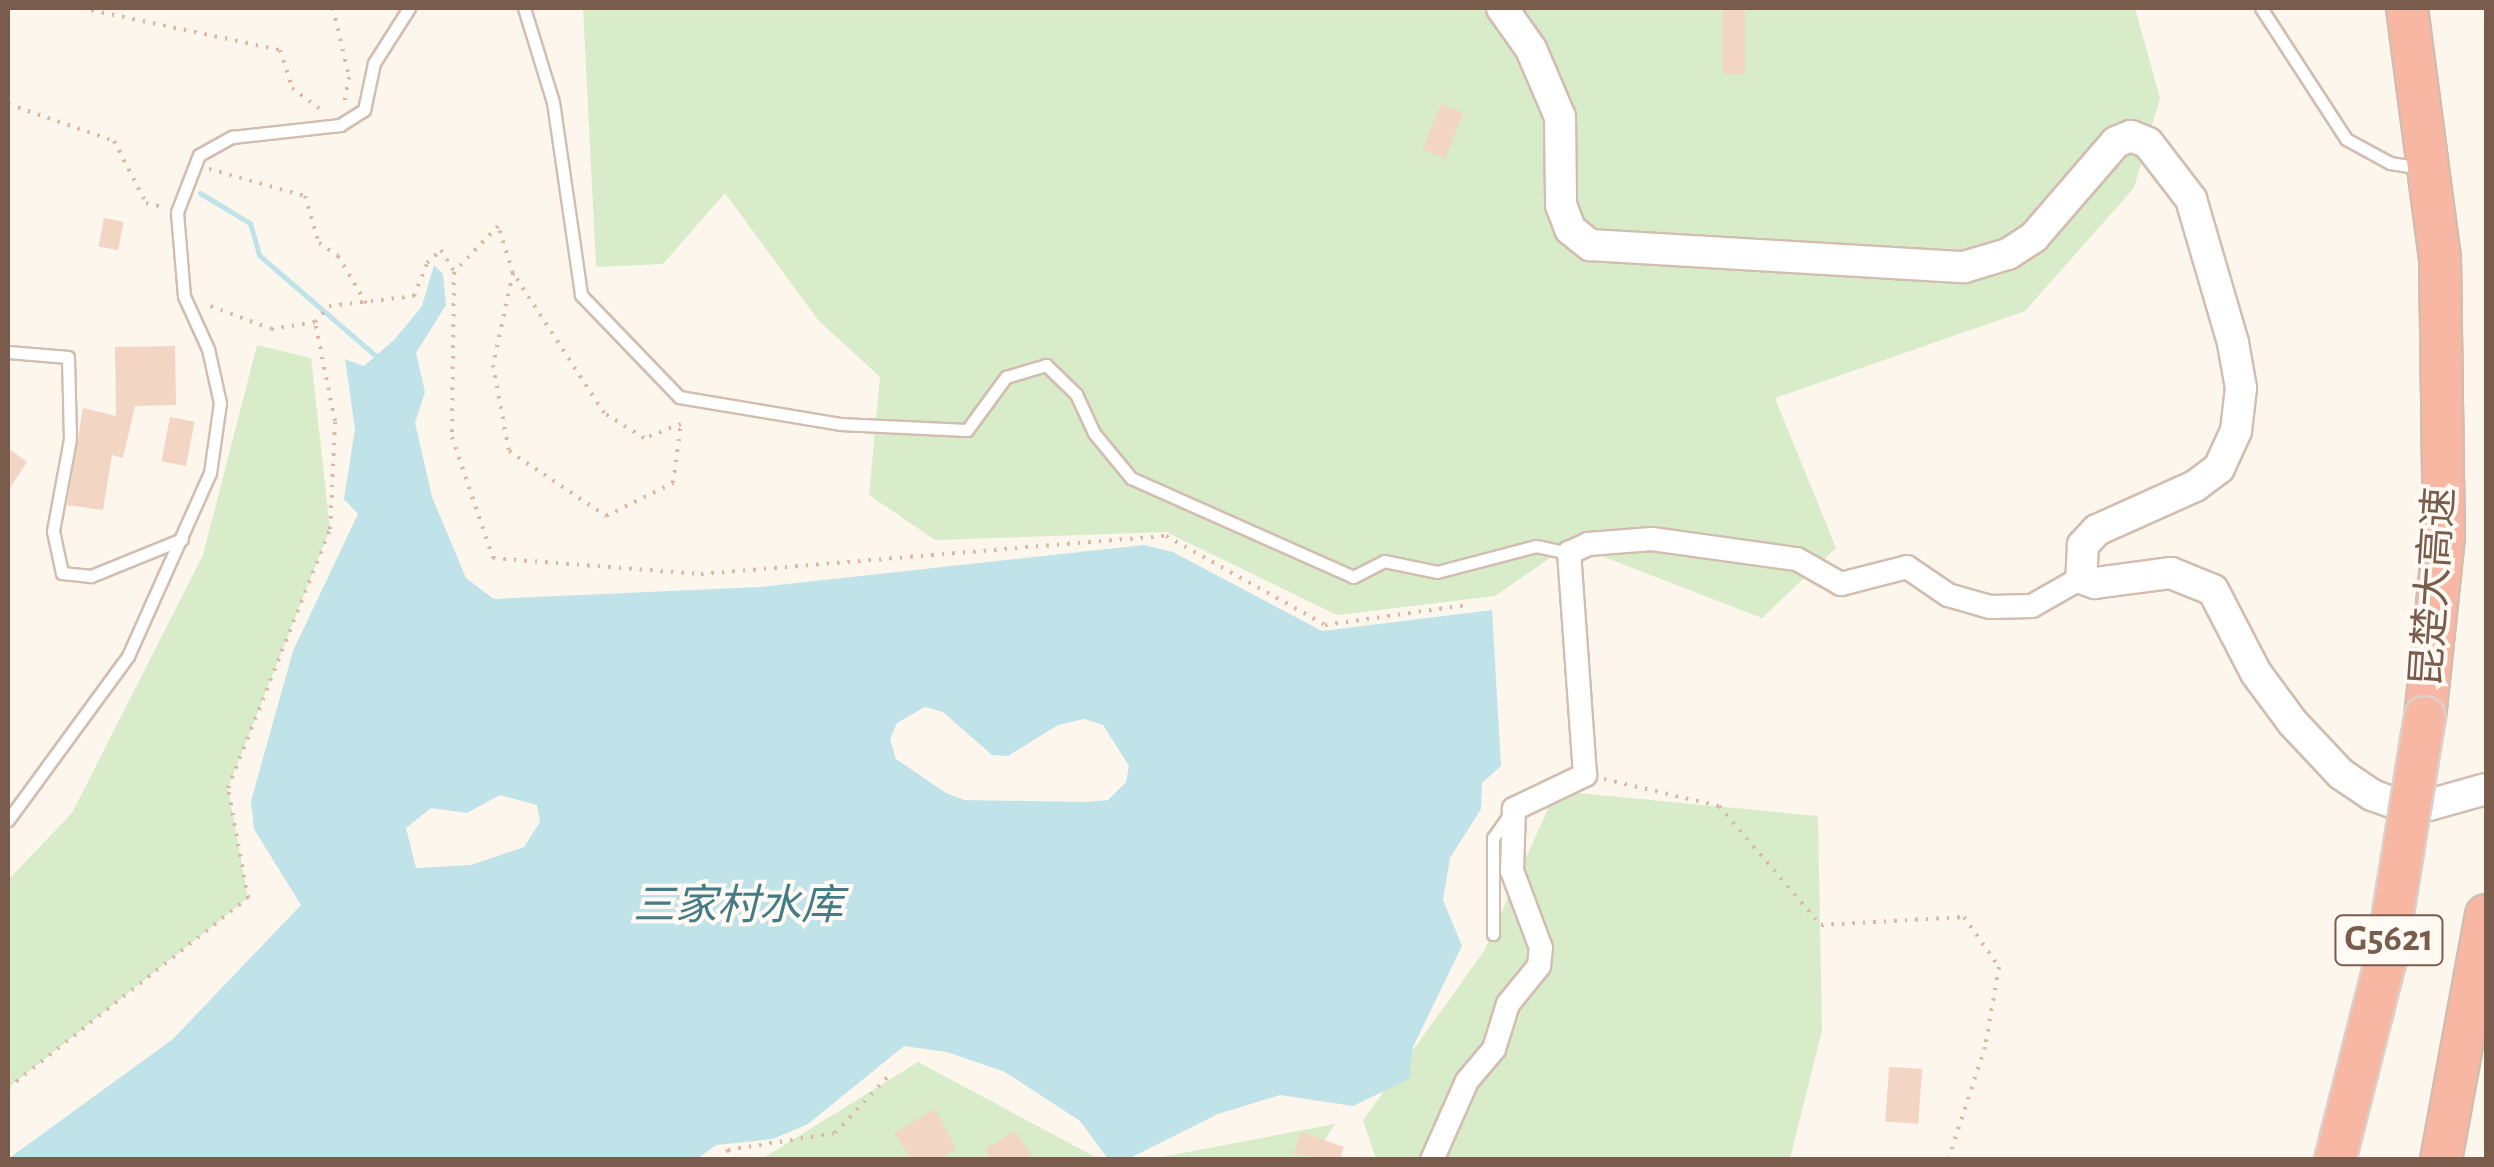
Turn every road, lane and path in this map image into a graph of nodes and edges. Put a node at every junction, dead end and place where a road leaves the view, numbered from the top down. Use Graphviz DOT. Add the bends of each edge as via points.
graph roads {
  1 [pos="81,8"];
  2 [pos="332,8"];
  3 [pos="409,8"];
  4 [pos="524,8"];
  5 [pos="1502,8"];
  6 [pos="2261,8"];
  7 [pos="2407,8"];
  8 [pos="8,104"];
  9 [pos="340,124"];
  10 [pos="195,166"];
  11 [pos="2430,170"];
  12 [pos="178,212"];
  13 [pos="454,272"];
  14 [pos="513,272"];
  15 [pos="184,296"];
  16 [pos="366,304"];
  17 [pos="314,322"];
  18 [pos="8,352"];
  19 [pos="182,540"];
  20 [pos="1569,553"];
  21 [pos="2081,578"];
  22 [pos="1467,605"];
  23 [pos="1585,775"];
  24 [pos="2486,788"];
  25 [pos="1514,809"];
  26 [pos="8,820"];
  27 [pos="2486,916"];
  28 [pos="1493,934"];
  29 [pos="892,1072"];
  30 [pos="8,1088"];
  31 [pos="720,1160"];
  32 [pos="1432,1160"];
  33 [pos="1948,1160"];
  34 [pos="2335,1160"];
  35 [pos="2441,1160"];
  1 -- 9 [label="path" via="280,50 292,88"];
  2 -- 9 [label="path" via="350,78"];
  3 -- 9 [label="lane" via="374,63 364,110"];
  4 -- 20 [label="lane" via="553,102 581,295 679,397 840,424 967,430 1006,377 1046,365 1076,394 1094,433 1131,478 1353,577 1384,562 1437,572 1536,546"];
  5 -- 21 [label="street" via="1531,49 1560,118 1562,204 1570,229 1590,245 1964,267 2034,238 2116,142 2131,136 2148,143 2191,199 2242,388 2236,431 2219,468 2195,486 2097,530 2083,545"];
  6 -- 11 [label="lane" via="2346,139 2390,163"];
  7 -- 11 [label="highway, 昆楚大高速 / G5621"];
  8 -- 12 [label="path" via="114,141 146,202"];
  9 -- 10 [label="lane" via="232,136 199,156"];
  10 -- 12 [label="lane"];
  10 -- 16 [label="path" via="305,196 320,242 338,256"];
  11 -- 34 [label="highway, 昆楚大高速 / G5621, bridge" via="2440,257 2444,537 2425,717 2384,963"];
  12 -- 15 [label="lane"];
  13 -- 14 [label="path" via="498,226"];
  13 -- 16 [label="path" via="441,250 427,263 414,296"];
  13 -- 22 [label="path" via="452,437 493,558 701,574 1166,536 1326,624"];
  14 -- 14 [label="path" via="493,365 510,451 606,516 673,483 681,424 644,438 604,413"];
  15 -- 17 [label="path" via="272,328"];
  15 -- 19 [label="lane" via="208,349 220,403 210,474"];
  16 -- 17 [label="path" via="329,306"];
  17 -- 30 [label="path" via="335,421 330,529 228,788 248,898"];
  18 -- 19 [label="lane" via="68,357 70,439 52,531 62,573 91,576"];
  19 -- 26 [label="lane" via="128,656"];
  20 -- 21 [label="street" via="1588,544 1652,539 1797,559 1841,584 1907,567 1948,595 1990,607 2032,606"];
  20 -- 23 [label="street"];
  21 -- 24 [label="street" via="2171,573 2213,590 2256,673 2293,723 2340,774 2372,795 2400,805 2430,805"];
  23 -- 25 [label="street"];
  23 -- 33 [label="path" via="1719,806 1821,925 1964,917 1999,967 1985,1047"];
  25 -- 28 [label="lane" via="1492,838"];
  25 -- 32 [label="street" via="1512,871 1540,948 1538,966 1508,1004 1494,1049 1467,1082"];
  27 -- 35 [label="highway, G5621"];
  29 -- 31 [label="path" via="835,1133 728,1150"];
}
